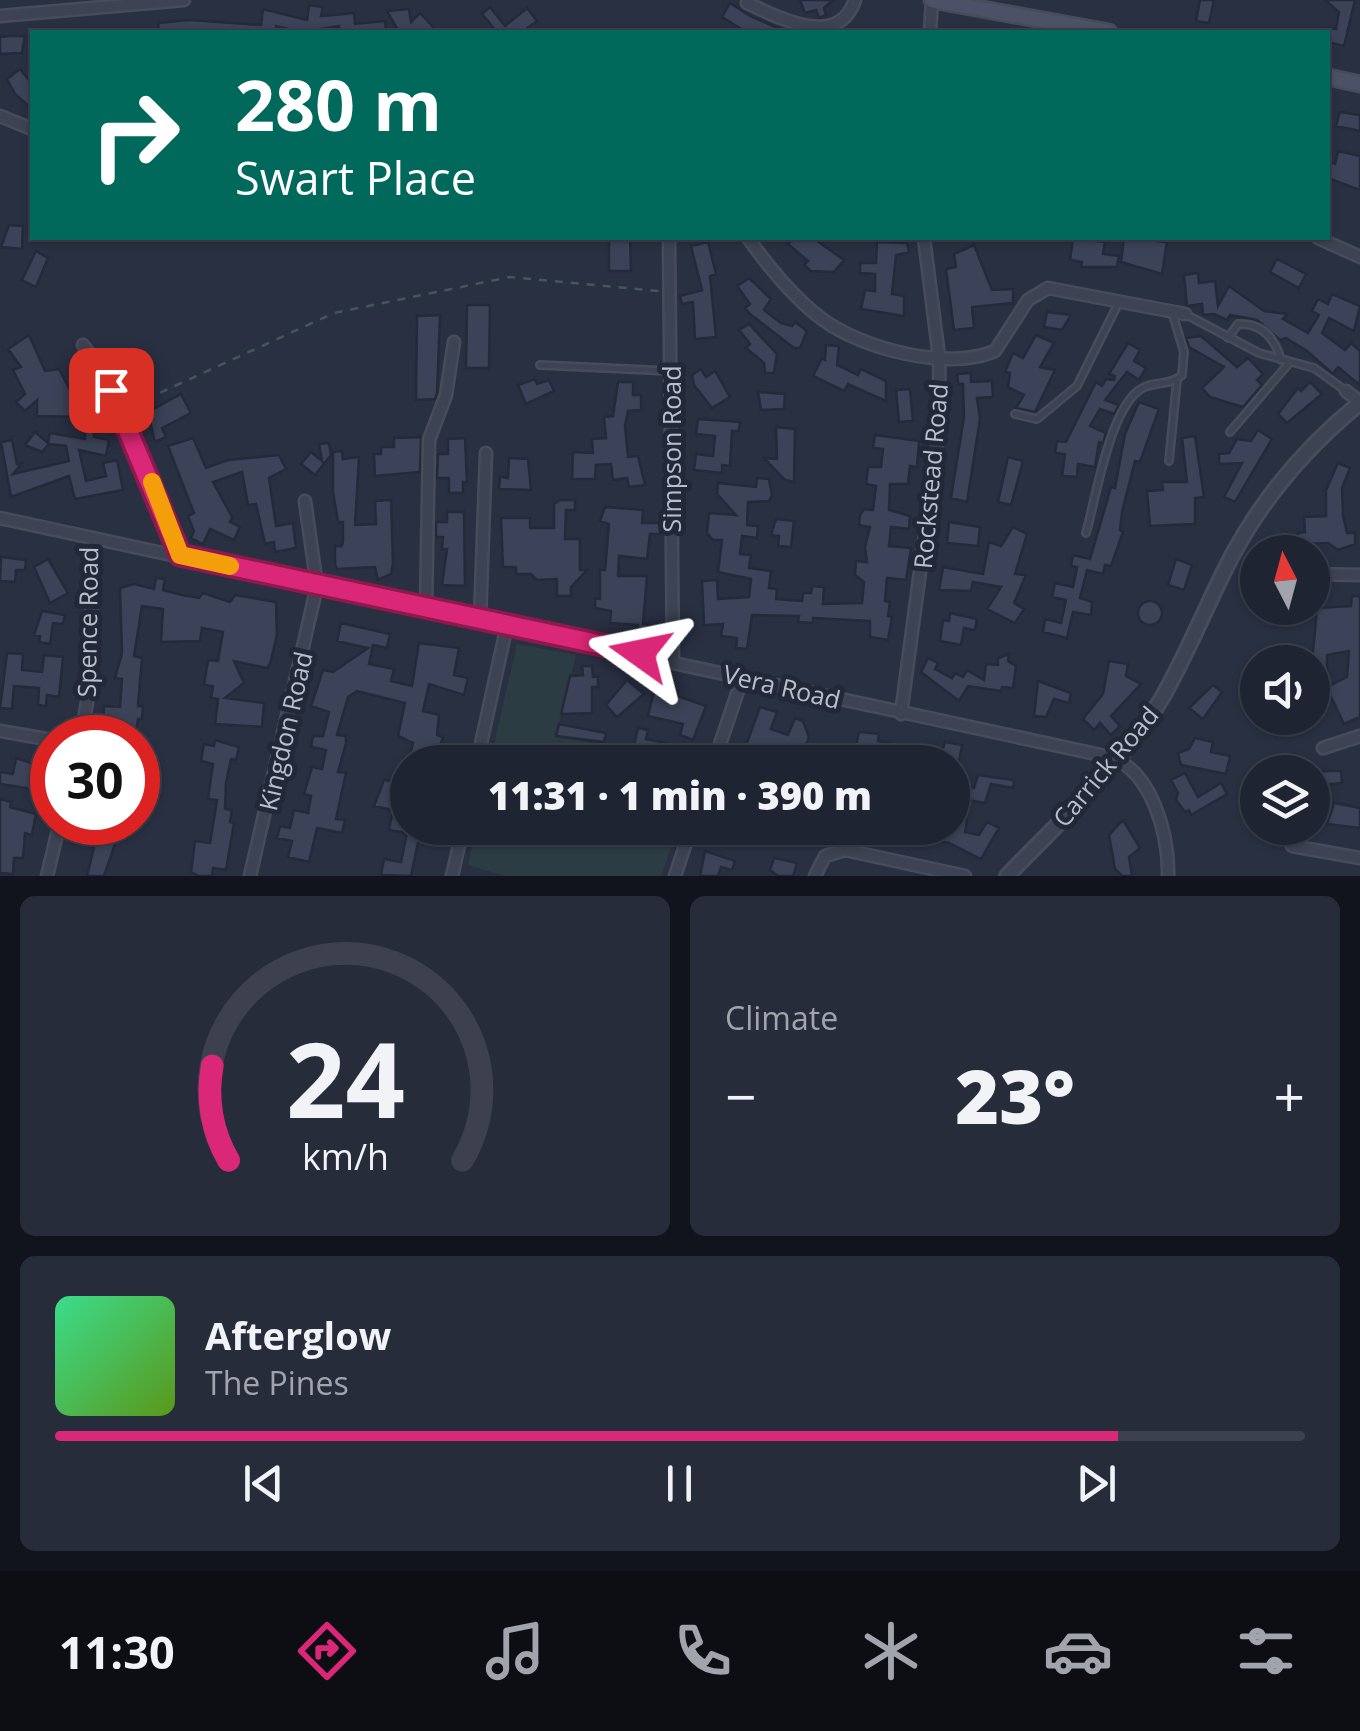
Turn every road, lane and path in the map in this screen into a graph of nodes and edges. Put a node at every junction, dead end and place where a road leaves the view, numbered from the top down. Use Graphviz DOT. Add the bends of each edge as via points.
graph roads {
  1 [pos="184,0"];
  2 [pos="855,0"];
  3 [pos="932,0"];
  4 [pos="747,4"];
  5 [pos="0,16"];
  6 [pos="930,30"];
  7 [pos="1081,30"];
  8 [pos="1330,77"];
  9 [pos="1360,84"];
  10 [pos="5,119"];
  11 [pos="30,128"];
  12 [pos="669,240"];
  13 [pos="750,240"];
  14 [pos="924,240"];
  15 [pos="1322,240"];
  16 [pos="1360,257"];
  17 [pos="670,292"];
  18 [pos="1119,301"];
  19 [pos="1178,313"];
  20 [pos="1228,338"];
  21 [pos="454,342"];
  22 [pos="83,345"];
  23 [pos="939,357"];
  24 [pos="1281,360"];
  25 [pos="1290,362"];
  26 [pos="540,365"];
  27 [pos="670,371"];
  28 [pos="1177,380"];
  29 [pos="1346,391"];
  30 [pos="1360,402"];
  31 [pos="120,410"];
  32 [pos="1016,414"];
  33 [pos="1230,432"];
  34 [pos="486,453"];
  35 [pos="1169,461"];
  36 [pos="305,502"];
  37 [pos="0,518"];
  38 [pos="1086,533"];
  39 [pos="94,538"];
  40 [pos="180,555"];
  41 [pos="1330,574"];
  42 [pos="1360,575"];
  43 [pos="317,586"];
  44 [pos="426,608"];
  45 [pos="480,619"];
  46 [pos="507,625"];
  47 [pos="672,660"];
  48 [pos="743,676"];
  49 [pos="902,714"];
  50 [pos="85,715"];
  51 [pos="0,731"];
  52 [pos="30,736"];
  53 [pos="1360,736"];
  54 [pos="481,745"];
  55 [pos="720,745"];
  56 [pos="1323,748"];
  57 [pos="1117,759"];
  58 [pos="54,845"];
  59 [pos="458,845"];
  60 [pos="686,845"];
  61 [pos="1292,846"];
  62 [pos="1360,858"];
  63 [pos="47,876"];
  64 [pos="250,876"];
  65 [pos="452,876"];
  66 [pos="674,876"];
  67 [pos="815,876"];
  68 [pos="964,876"];
  69 [pos="1007,876"];
  70 [pos="1168,876"];
  1 -- 5 [label="street"];
  2 -- 4 [label="street" via="841,19 810,28"];
  3 -- 6 [label="street"];
  3 -- 7 [label="main road"];
  8 -- 9 [label="main road"];
  10 -- 11 [label="street"];
  12 -- 17 [label="street, Simpson Road"];
  13 -- 23 [label="street" via="828,323 917,358"];
  14 -- 23 [label="street, Rockstead Road"];
  15 -- 16 [label="street"];
  17 -- 27 [label="street, Simpson Road"];
  17 -- 31 [label="path" via="510,277 334,313"];
  18 -- 19 [label="street"];
  18 -- 23 [label="street" via="1040,290 995,351"];
  18 -- 32 [label="lane" via="1077,386 1037,418"];
  19 -- 20 [label="lane"];
  19 -- 28 [label="lane" via="1184,352"];
  20 -- 24 [label="lane"];
  20 -- 24 [label="lane" via="1238,324 1254,325 1275,342"];
  21 -- 44 [label="street" via="446,395 429,440"];
  22 -- 31 [label="street"];
  23 -- 49 [label="street, Rockstead Road" via="940,422"];
  24 -- 25 [label="lane"];
  25 -- 29 [label="lane" via="1314,368"];
  25 -- 33 [label="lane"];
  26 -- 27 [label="lane"];
  27 -- 47 [label="street, Simpson Road"];
  28 -- 35 [label="lane"];
  28 -- 38 [label="lane" via="1146,386 1132,397 1110,443"];
  29 -- 30 [label="street"];
  30 -- 57 [label="street, Carrick Road" via="1268,497 1163,696"];
  31 -- 40 [label="street"];
  34 -- 45 [label="street"];
  36 -- 43 [label="street"];
  37 -- 39 [label="street, Spence Road"];
  39 -- 40 [label="street, Vera Road"];
  39 -- 50 [label="street, Spence Road"];
  40 -- 43 [label="street, Vera Road"];
  41 -- 42 [label="street"];
  43 -- 44 [label="street, Vera Road"];
  43 -- 64 [label="street, Kingdon Road"];
  44 -- 45 [label="street, Vera Road"];
  45 -- 46 [label="street, Vera Road"];
  46 -- 47 [label="street, Vera Road"];
  46 -- 54 [label="street"];
  47 -- 48 [label="street, Vera Road"];
  48 -- 49 [label="street, Vera Road"];
  48 -- 55 [label="street"];
  49 -- 57 [label="street, Vera Road"];
  51 -- 52 [label="street"];
  53 -- 56 [label="street"];
  57 -- 69 [label="street, Carrick Road"];
  57 -- 70 [label="street" via="1135,769 1160,822"];
  58 -- 63 [label="street"];
  59 -- 65 [label="street"];
  60 -- 66 [label="street"];
  61 -- 62 [label="street"];
  67 -- 68 [label="street" via="825,856 844,850"];
}
